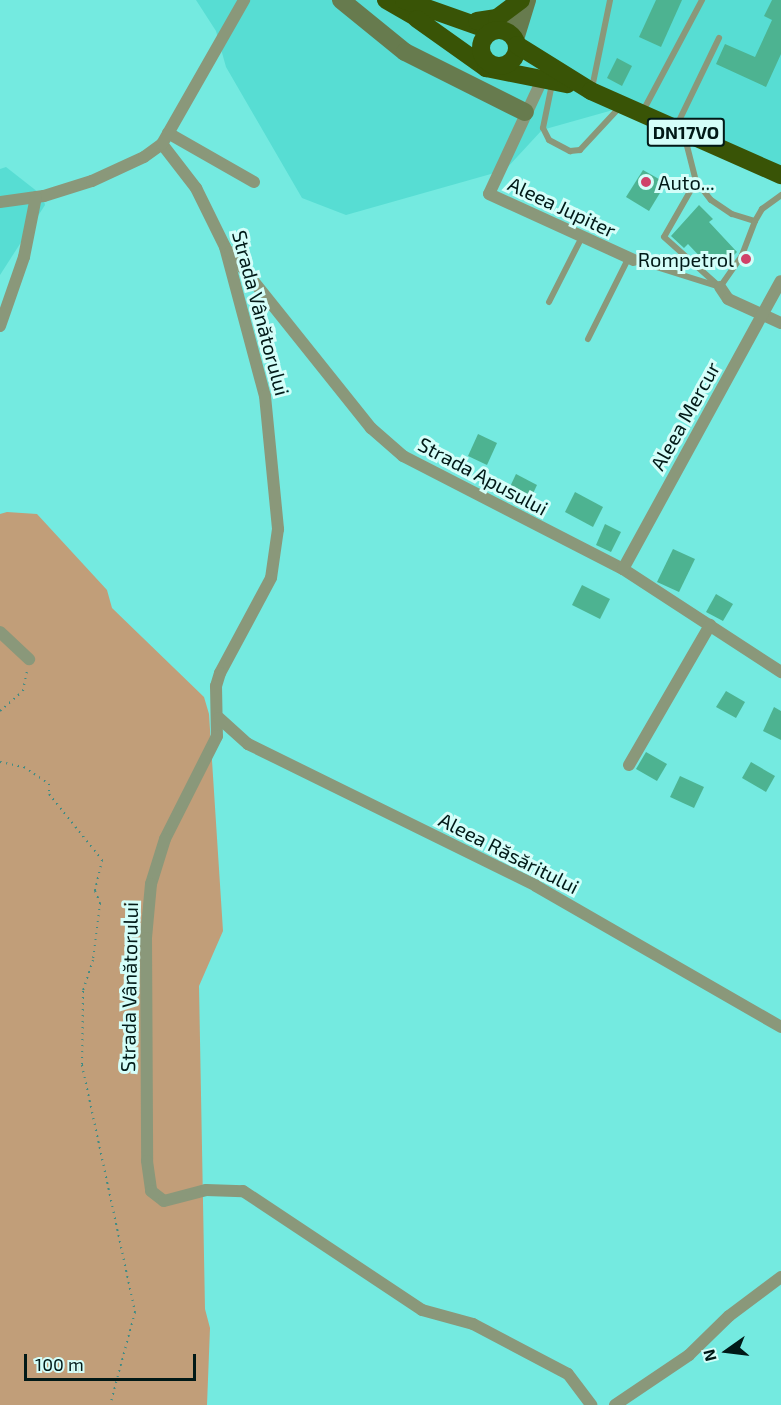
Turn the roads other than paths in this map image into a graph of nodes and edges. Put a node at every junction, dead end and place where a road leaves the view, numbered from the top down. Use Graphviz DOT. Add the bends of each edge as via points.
graph roads {
  1 [pos="244,0"];
  2 [pos="341,0"];
  3 [pos="386,0"];
  4 [pos="404,0"];
  5 [pos="521,0"];
  6 [pos="527,0"];
  7 [pos="610,0"];
  8 [pos="702,0"];
  9 [pos="449,17"];
  10 [pos="417,18"];
  11 [pos="496,30"];
  12 [pos="719,38"];
  13 [pos="516,42"];
  14 [pos="482,54"];
  15 [pos="504,65"];
  16 [pos="553,83"];
  17 [pos="591,91"];
  18 [pos="623,105"];
  19 [pos="525,112"];
  20 [pos="642,113"];
  21 [pos="680,130"];
  22 [pos="165,138"];
  23 [pos="781,175"];
  24 [pos="696,181"];
  25 [pos="254,182"];
  26 [pos="781,195"];
  27 [pos="36,197"];
  28 [pos="0,202"];
  29 [pos="755,221"];
  30 [pos="582,237"];
  31 [pos="225,247"];
  32 [pos="631,259"];
  33 [pos="781,281"];
  34 [pos="720,287"];
  35 [pos="549,302"];
  36 [pos="762,314"];
  37 [pos="781,323"];
  38 [pos="0,326"];
  39 [pos="588,339"];
  40 [pos="623,569"];
  41 [pos="710,625"];
  42 [pos="0,632"];
  43 [pos="29,659"];
  44 [pos="781,672"];
  45 [pos="219,718"];
  46 [pos="629,765"];
  47 [pos="781,1027"];
  48 [pos="781,1276"];
  49 [pos="591,1405"];
  50 [pos="615,1405"];
  1 -- 22 [label="street"];
  2 -- 19 [label="street" via="405,51"];
  3 -- 10 [label="highway, DN17VO"];
  4 -- 9 [label="highway, DN17VO"];
  5 -- 9 [label="highway" via="491,20"];
  5 -- 11 [label="street"];
  6 -- 13 [label="street"];
  7 -- 17 [label="lane"];
  8 -- 20 [label="lane"];
  9 -- 11 [label="highway, DN17VO"];
  10 -- 14 [label="highway, DN17VO"];
  10 -- 16 [label="highway" via="486,68"];
  11 -- 13 [label="highway, DN17VO"];
  11 -- 14 [label="highway" via="483,39"];
  12 -- 21 [label="lane"];
  13 -- 15 [label="highway" via="516,56"];
  13 -- 17 [label="highway, DN17VO"];
  14 -- 15 [label="highway, DN17VO" via="489,63"];
  15 -- 16 [label="highway, DN17VO"];
  16 -- 17 [label="highway, DN17VO"];
  16 -- 18 [label="lane" via="543,128 549,140 570,151 580,150"];
  16 -- 19 [label="street, Aleea Jupiter"];
  17 -- 18 [label="highway, DN17VO"];
  18 -- 20 [label="highway, DN17VO"];
  19 -- 30 [label="street, Aleea Jupiter" via="489,194"];
  20 -- 21 [label="highway, DN17VO"];
  21 -- 23 [label="highway, DN17VO"];
  21 -- 24 [label="lane"];
  22 -- 25 [label="street"];
  22 -- 27 [label="street" via="122,168"];
  22 -- 31 [label="street, Strada Vânătorului" via="204,202"];
  24 -- 29 [label="lane" via="711,200 732,214"];
  24 -- 34 [label="lane" via="664,237"];
  26 -- 29 [label="lane" via="762,209"];
  27 -- 28 [label="street"];
  27 -- 38 [label="street" via="24,257"];
  29 -- 34 [label="lane" via="742,255"];
  30 -- 32 [label="street, Aleea Jupiter"];
  30 -- 35 [label="lane"];
  31 -- 40 [label="street, Strada Apusului" via="382,439 437,476"];
  31 -- 45 [label="street, Strada Vânătorului" via="265,396 278,529 271,578 220,673 216,686"];
  32 -- 34 [label="lane"];
  32 -- 39 [label="lane"];
  33 -- 36 [label="street, Aleea Mercur"];
  34 -- 36 [label="street" via="728,299"];
  36 -- 37 [label="street"];
  36 -- 40 [label="street, Aleea Mercur"];
  40 -- 41 [label="street, Strada Apusului"];
  41 -- 44 [label="street, Strada Apusului"];
  41 -- 46 [label="street"];
  42 -- 43 [label="street"];
  45 -- 47 [label="street, Aleea Răsăritului" via="248,744 536,886"];
  45 -- 49 [label="street, Strada Vânătorului" via="218,736 165,839 151,884 146,938 147,1161 151,1191 164,1201 206,1190 243,1191 422,1310 473,1324 568,1374"];
  48 -- 50 [label="street" via="729,1316 689,1356"];
}
